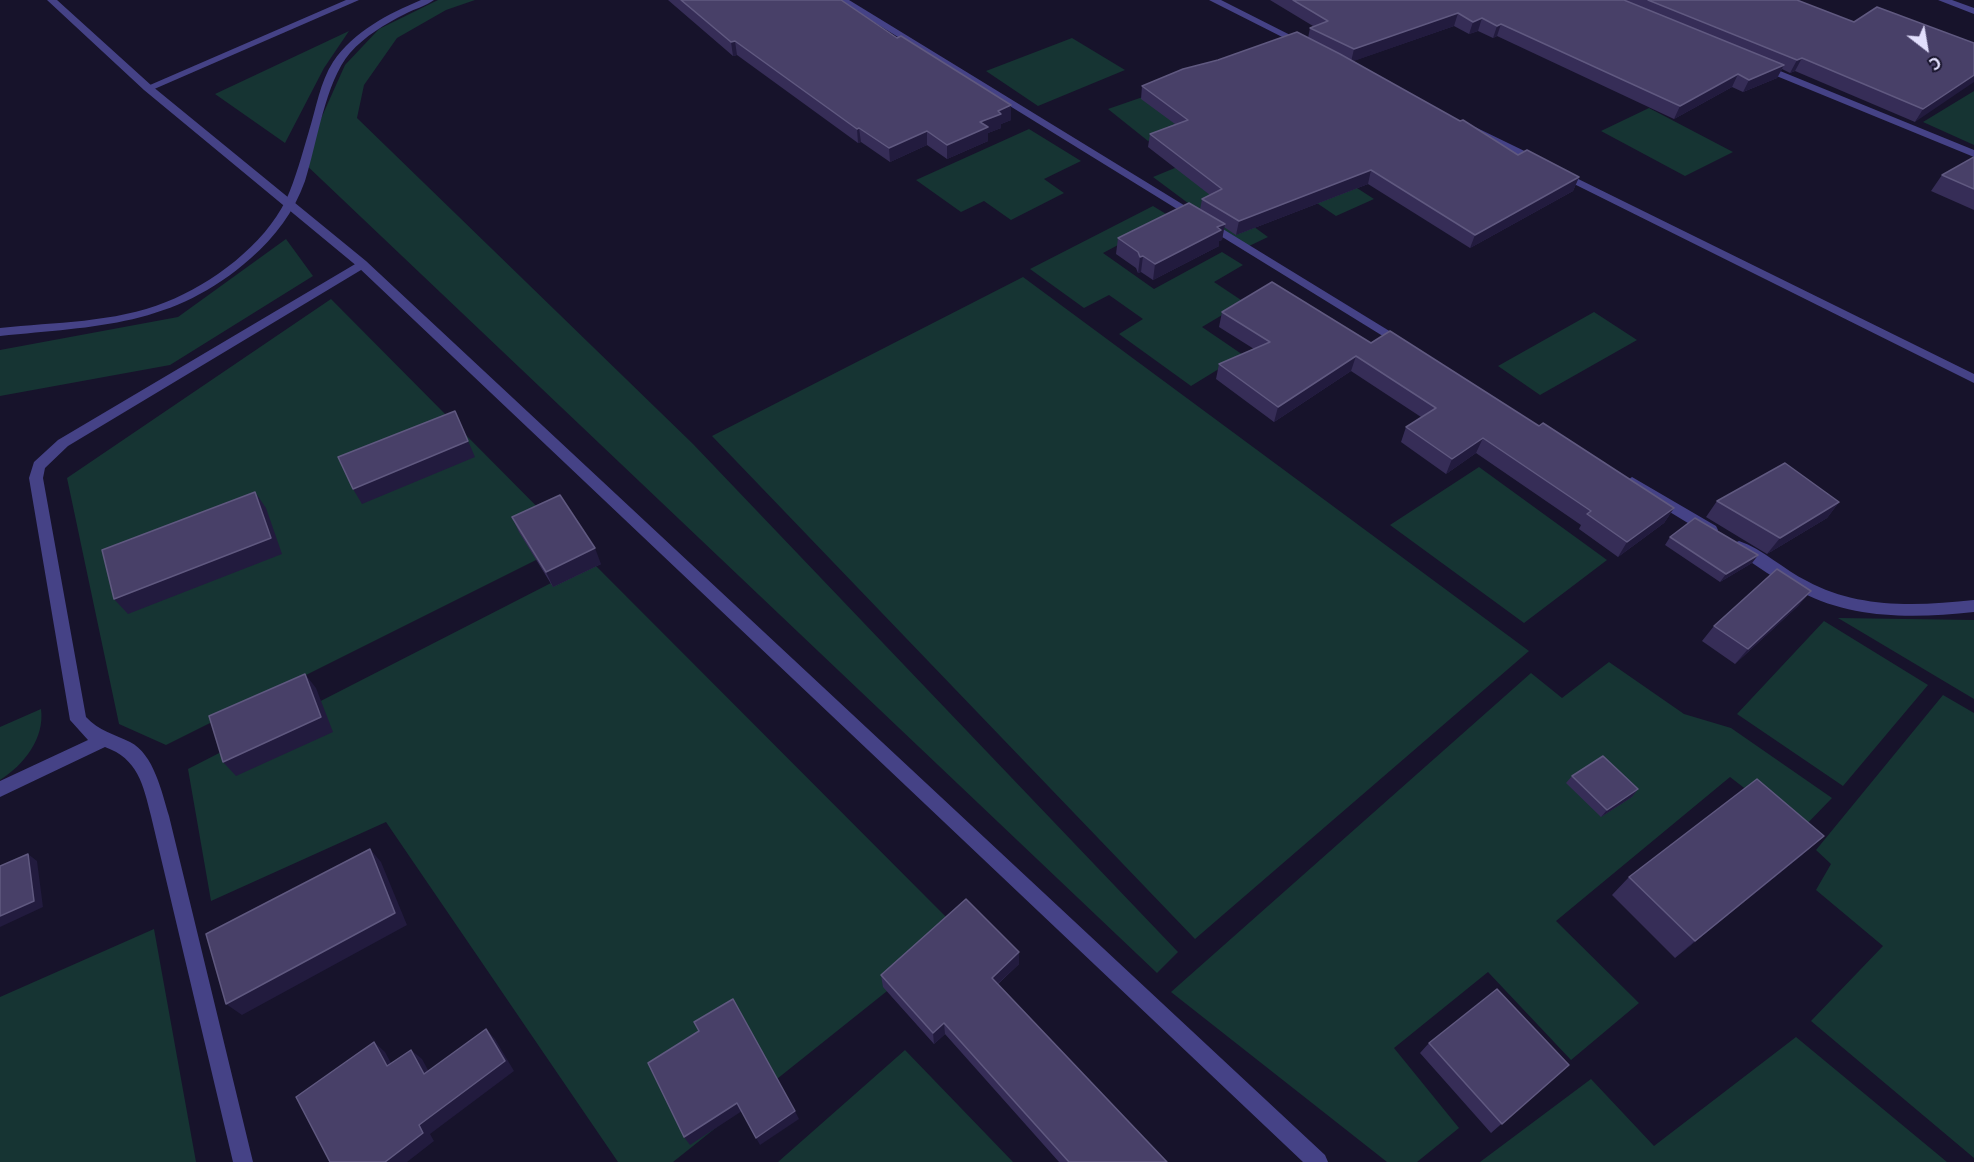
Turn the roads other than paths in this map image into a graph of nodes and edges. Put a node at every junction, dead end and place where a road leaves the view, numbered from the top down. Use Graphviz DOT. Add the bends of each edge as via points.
graph roads {
  1 [pos="52,0"];
  2 [pos="354,0"];
  3 [pos="429,0"];
  4 [pos="843,0"];
  5 [pos="1214,0"];
  6 [pos="1942,0"];
  7 [pos="1974,11"];
  8 [pos="1310,48"];
  9 [pos="1753,63"];
  10 [pos="147,88"];
  11 [pos="1460,123"];
  12 [pos="1974,154"];
  13 [pos="290,205"];
  14 [pos="362,264"];
  15 [pos="0,332"];
  16 [pos="1417,352"];
  17 [pos="1974,379"];
  18 [pos="1621,475"];
  19 [pos="1974,606"];
  20 [pos="104,740"];
  21 [pos="0,789"];
  22 [pos="243,1162"];
  23 [pos="1318,1162"];
  1 -- 10 [label="street"];
  2 -- 10 [label="street"];
  3 -- 13 [label="street" via="369,30 336,66"];
  4 -- 16 [label="street"];
  5 -- 8 [label="street"];
  6 -- 7 [label="street"];
  9 -- 12 [label="street"];
  10 -- 13 [label="street"];
  11 -- 17 [label="street"];
  13 -- 14 [label="street"];
  13 -- 15 [label="street" via="263,242 196,292 173,304 117,318"];
  14 -- 20 [label="street" via="63,443 39,466 36,478 78,720"];
  14 -- 23 [label="street"];
  18 -- 19 [label="street" via="1818,594 1881,610"];
  20 -- 21 [label="street"];
  20 -- 22 [label="street" via="127,748 137,757 158,809"];
}
